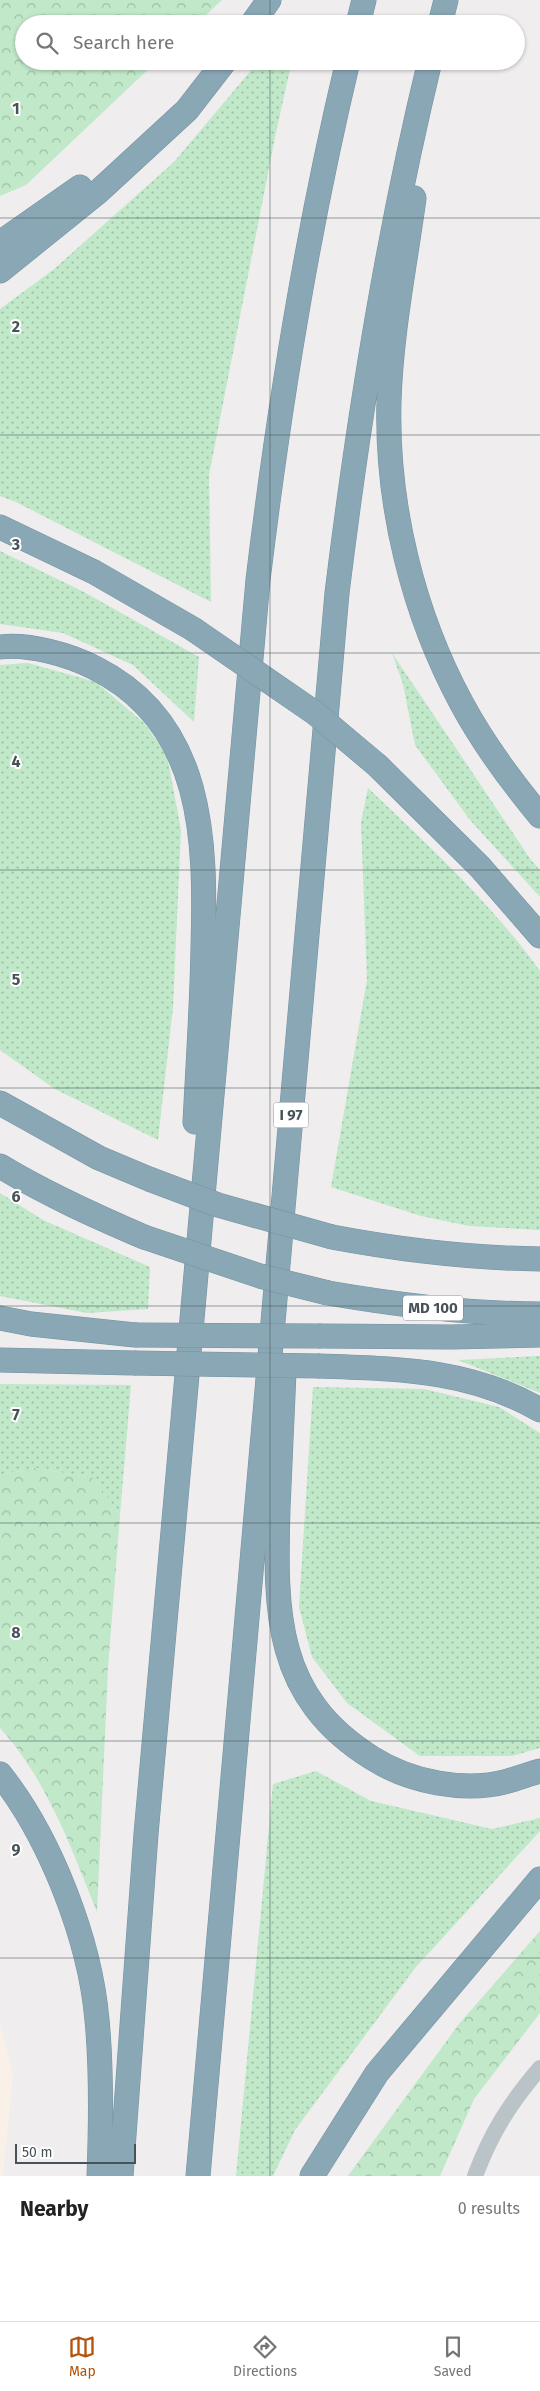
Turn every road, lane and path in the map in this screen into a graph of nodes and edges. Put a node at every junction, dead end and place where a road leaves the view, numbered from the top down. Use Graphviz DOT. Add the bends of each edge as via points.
graph roads {
  1 [pos="268,0"];
  2 [pos="364,0"];
  3 [pos="446,0"];
  4 [pos="258,15"];
  5 [pos="360,15"];
  6 [pos="442,15"];
  7 [pos="219,70"];
  8 [pos="346,70"];
  9 [pos="429,70"];
  10 [pos="430,70"];
  11 [pos="187,110"];
  12 [pos="0,243"];
  13 [pos="0,272"];
  14 [pos="0,527"];
  15 [pos="0,647"];
  16 [pos="540,816"];
  17 [pos="540,936"];
  18 [pos="295,1065"];
  19 [pos="0,1095"];
  20 [pos="0,1103"];
  21 [pos="50,1132"];
  22 [pos="0,1166"];
  23 [pos="540,1259"];
  24 [pos="540,1314"];
  25 [pos="0,1318"];
  26 [pos="540,1335"];
  27 [pos="0,1360"];
  28 [pos="540,1410"];
  29 [pos="175,1517"];
  30 [pos="540,1771"];
  31 [pos="0,1774"];
  32 [pos="540,1879"];
  33 [pos="540,2068"];
  34 [pos="99,2176"];
  35 [pos="121,2176"];
  36 [pos="198,2176"];
  37 [pos="312,2176"];
  38 [pos="474,2176"];
  1 -- 4 [label="highway"];
  2 -- 5 [label="highway"];
  3 -- 6 [label="highway"];
  7 -- 11 [label="highway"];
  8 -- 29 [label="highway" via="311,231 273,459 258,580"];
  9 -- 18 [label="highway, I 97" via="389,248 352,475 337,593"];
  10 -- 16 [label="highway" via="389,402 396,508 418,602 462,704 498,761"];
  11 -- 12 [label="highway"];
  11 -- 13 [label="highway" via="98,192"];
  14 -- 17 [label="highway, bridge" via="94,572 194,629 307,707 378,766 480,867"];
  15 -- 29 [label="highway" via="43,650 81,661 112,676 138,697 163,725 180,754 194,793 205,882 203,959"];
  18 -- 30 [label="highway" via="277,1552 277,1600 284,1642 298,1681 322,1717 352,1745 390,1769 429,1781 468,1785 506,1782"];
  18 -- 36 [label="highway, I 97"];
  19 -- 21 [label="highway"];
  20 -- 21 [label="highway"];
  21 -- 23 [label="highway, bridge" via="99,1158 218,1205 332,1236 456,1256"];
  22 -- 24 [label="highway, MD 100, bridge" via="30,1184 144,1237 251,1274 328,1293 394,1304"];
  25 -- 26 [label="highway, bridge" via="135,1335"];
  27 -- 28 [label="highway, bridge" via="406,1370 454,1376 494,1389"];
  29 -- 35 [label="highway" via="146,1834"];
  31 -- 34 [label="highway" via="55,1867 74,1913 97,2018"];
  32 -- 37 [label="highway" via="377,2073"];
  33 -- 38 [label="lane" via="513,2100"];
}
